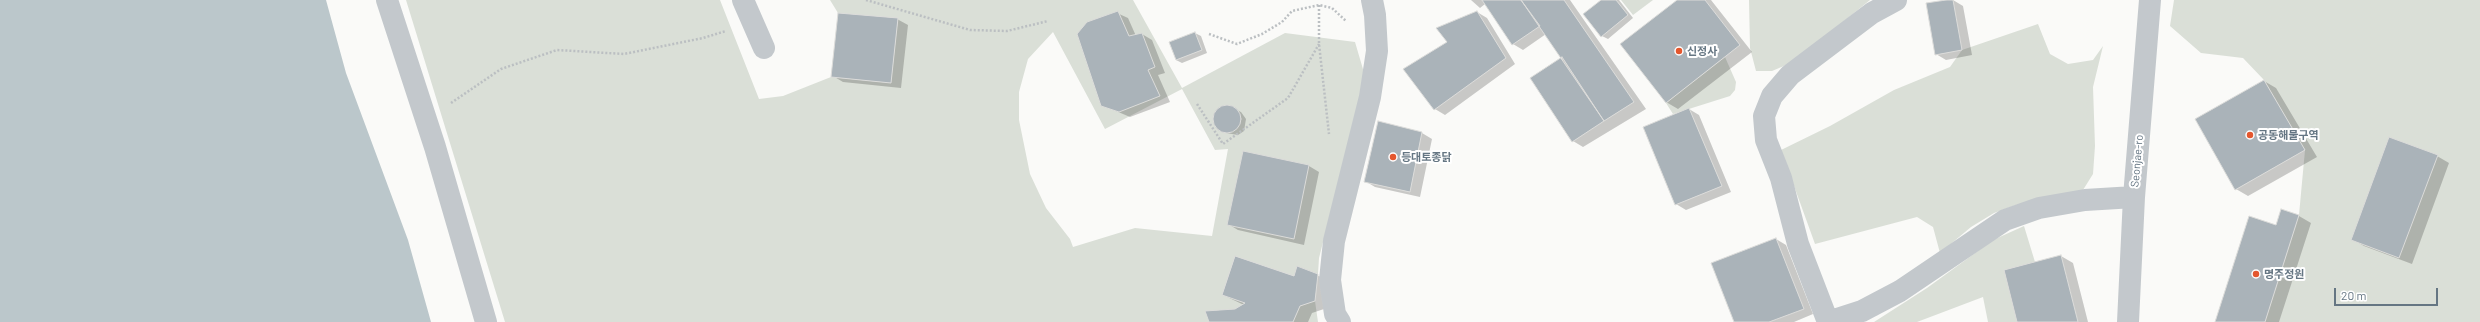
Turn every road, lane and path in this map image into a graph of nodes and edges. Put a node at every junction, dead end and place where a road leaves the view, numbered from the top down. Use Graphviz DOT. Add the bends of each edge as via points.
graph roads {
  1 [pos="387,0"];
  2 [pos="743,0"];
  3 [pos="866,0"];
  4 [pos="1372,0"];
  5 [pos="1896,0"];
  6 [pos="2150,0"];
  7 [pos="1319,5"];
  8 [pos="1048,21"];
  9 [pos="753,22"];
  10 [pos="1350,26"];
  11 [pos="1209,34"];
  12 [pos="1319,44"];
  13 [pos="764,48"];
  14 [pos="1197,104"];
  15 [pos="426,119"];
  16 [pos="1329,135"];
  17 [pos="2134,197"];
  18 [pos="486,322"];
  19 [pos="1340,322"];
  20 [pos="1828,322"];
  21 [pos="2128,322"];
  1 -- 15 [label="street"];
  2 -- 9 [label="street"];
  3 -- 8 [label="path" via="970,30 1007,31"];
  4 -- 19 [label="street" via="1377,51 1370,96 1334,241 1330,280 1335,314"];
  5 -- 20 [label="street" via="1872,13 1790,75 1772,96 1764,116 1766,140 1781,178 1798,244"];
  6 -- 17 [label="street, Seonjae-ro"];
  7 -- 10 [label="path" via="1332,8"];
  7 -- 11 [label="path" via="1292,11 1282,22 1237,44"];
  7 -- 12 [label="path"];
  9 -- 13 [label="street"];
  9 -- 15 [label="path" via="703,38 624,54 557,50 501,69"];
  12 -- 14 [label="path" via="1288,98 1222,144"];
  12 -- 16 [label="path"];
  15 -- 18 [label="street"];
  17 -- 20 [label="street" via="2085,200 2039,208 2005,220 1900,291 1862,311"];
  17 -- 21 [label="street, Seonjae-ro"];
}
